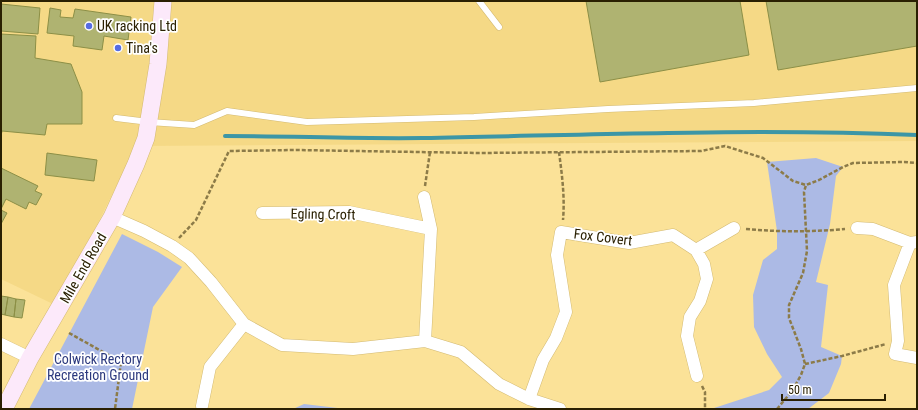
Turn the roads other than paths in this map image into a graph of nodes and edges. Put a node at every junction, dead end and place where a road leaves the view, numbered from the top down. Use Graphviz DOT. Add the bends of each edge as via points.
graph roads {
  1 [pos="161,1"];
  2 [pos="479,1"];
  3 [pos="499,28"];
  4 [pos="917,88"];
  5 [pos="116,118"];
  6 [pos="149,122"];
  7 [pos="424,197"];
  8 [pos="262,213"];
  9 [pos="112,217"];
  10 [pos="734,228"];
  11 [pos="857,228"];
  12 [pos="431,229"];
  13 [pos="913,243"];
  14 [pos="696,250"];
  15 [pos="244,324"];
  16 [pos="425,341"];
  17 [pos="1,344"];
  18 [pos="30,358"];
  19 [pos="917,358"];
  20 [pos="697,376"];
  21 [pos="529,399"];
  22 [pos="202,406"];
  23 [pos="4,409"];
  24 [pos="560,409"];
  1 -- 6 [label="street, Mile End Road" via="158,64"];
  2 -- 3 [label="lane"];
  4 -- 6 [label="lane" via="754,103 474,117 307,122 227,111 194,125"];
  5 -- 6 [label="lane"];
  6 -- 9 [label="street, Mile End Road" via="136,164"];
  7 -- 12 [label="street"];
  8 -- 12 [label="street, Egling Croft" via="349,212"];
  9 -- 15 [label="street" via="172,246 198,266"];
  9 -- 18 [label="street, Mile End Road"];
  10 -- 14 [label="street"];
  11 -- 13 [label="street" via="873,229"];
  12 -- 16 [label="street"];
  13 -- 19 [label="street" via="894,285 898,341 895,354"];
  14 -- 20 [label="street" via="704,264 706,280 700,301 690,317 687,336"];
  14 -- 21 [label="street, Fox Covert" via="672,235 629,243 561,232 557,255 566,312 556,338 543,360"];
  15 -- 16 [label="street" via="282,345 353,349"];
  15 -- 22 [label="street" via="210,366"];
  16 -- 21 [label="street" via="461,352 499,384"];
  17 -- 18 [label="street"];
  18 -- 23 [label="street, Mile End Road"];
  21 -- 24 [label="street"];
}
